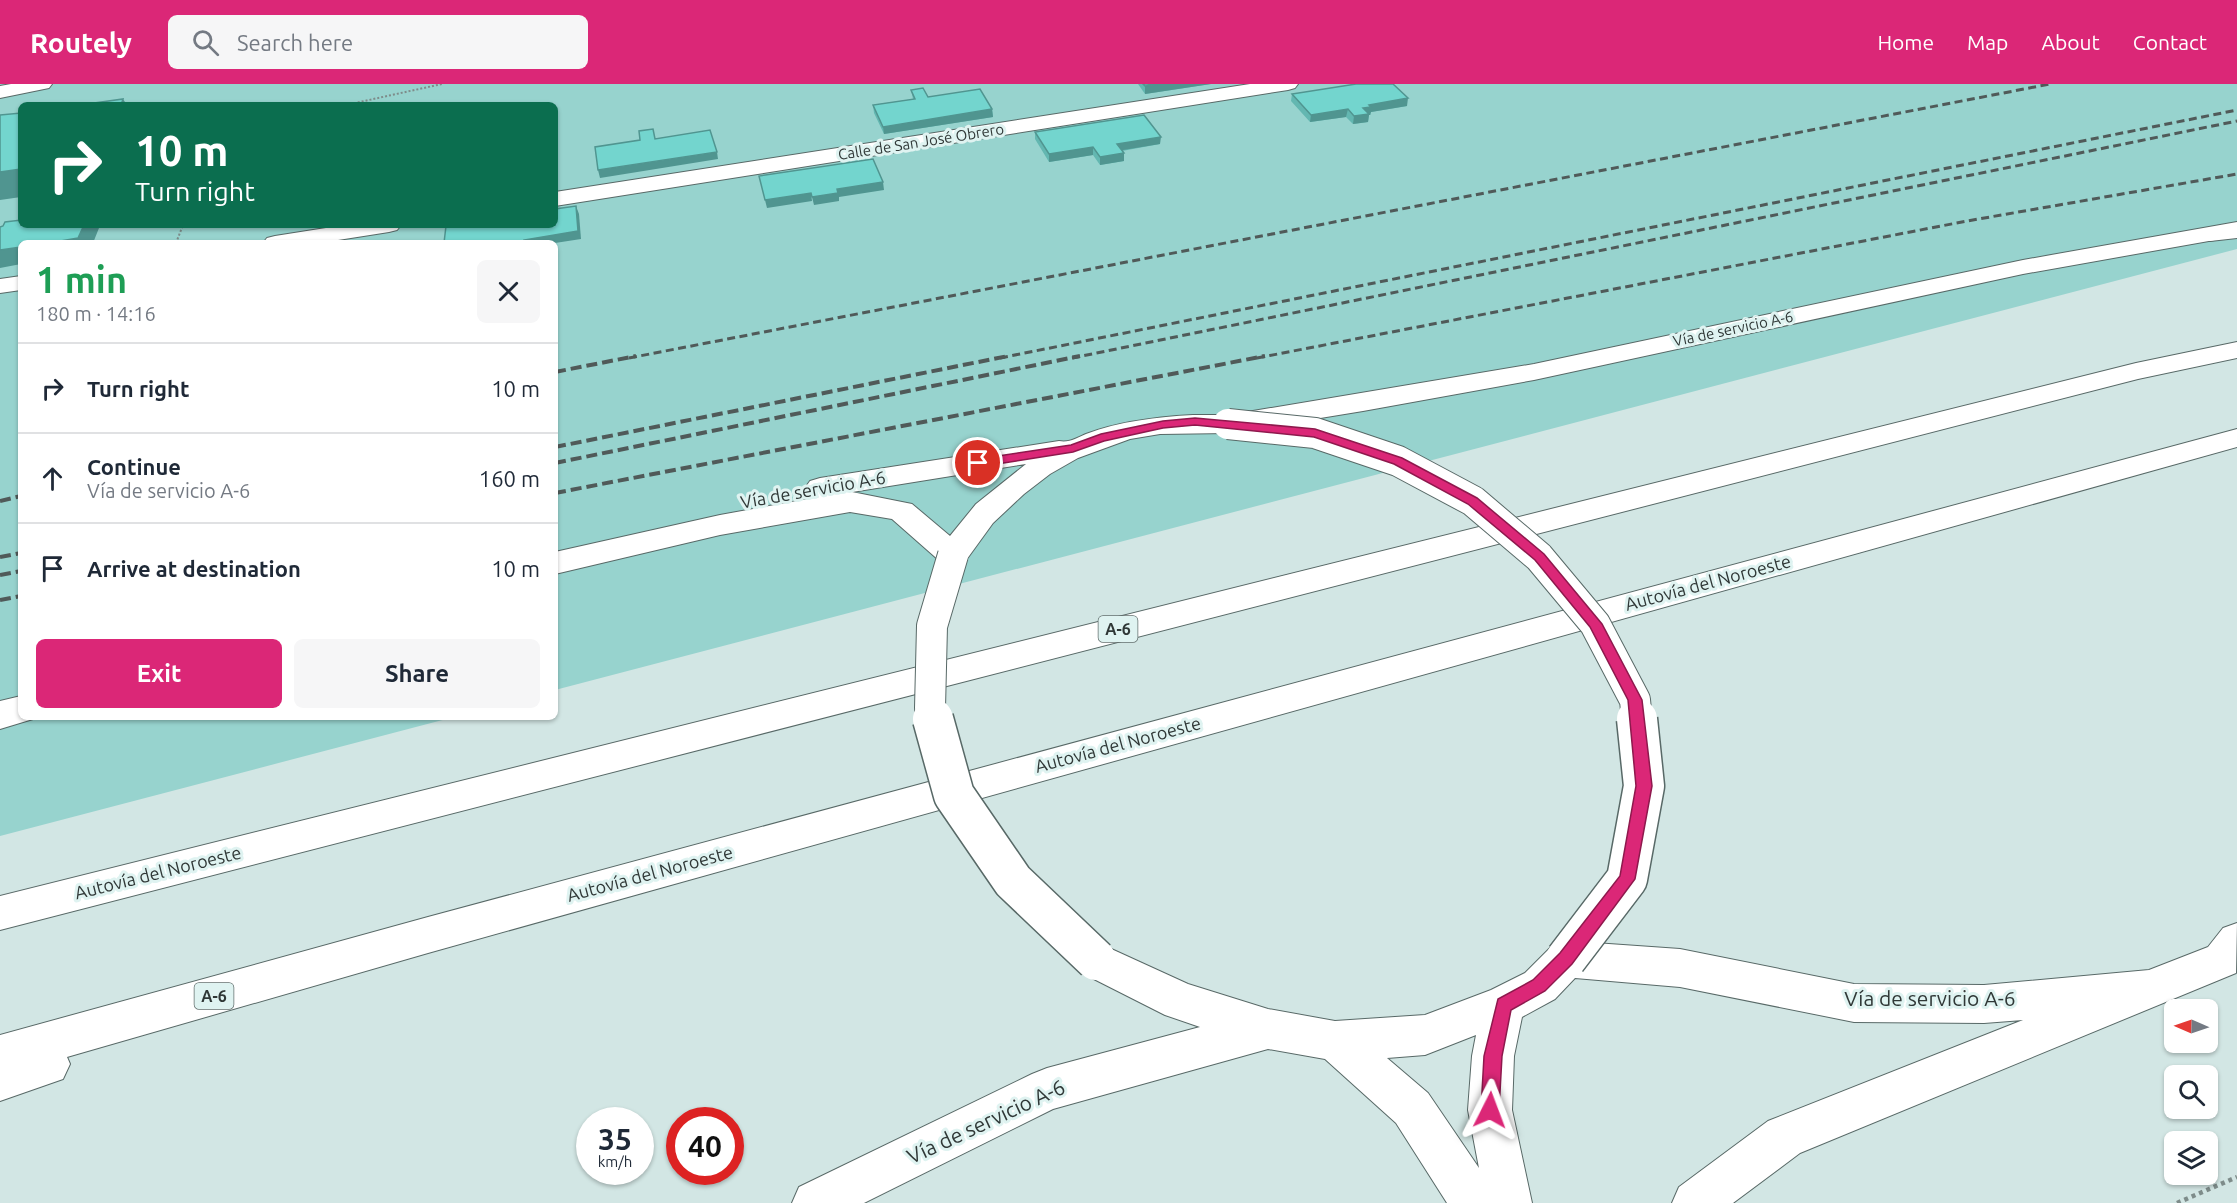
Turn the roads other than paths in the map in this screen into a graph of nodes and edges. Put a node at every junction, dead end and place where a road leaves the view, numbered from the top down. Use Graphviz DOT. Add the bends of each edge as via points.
graph roads {
  1 [pos="42,84"];
  2 [pos="1288,84"];
  3 [pos="0,92"];
  4 [pos="558,199"];
  5 [pos="370,228"];
  6 [pos="2237,230"];
  7 [pos="294,240"];
  8 [pos="18,283"];
  9 [pos="0,286"];
  10 [pos="2237,350"];
  11 [pos="1228,424"];
  12 [pos="2237,438"];
  13 [pos="1073,448"];
  14 [pos="558,541"];
  15 [pos="953,555"];
  16 [pos="558,562"];
  17 [pos="18,691"];
  18 [pos="0,696"];
  19 [pos="18,710"];
  20 [pos="0,715"];
  21 [pos="0,914"];
  22 [pos="428,935"];
  23 [pos="2237,941"];
  24 [pos="1566,958"];
  25 [pos="2152,989"];
  26 [pos="1504,1005"];
  27 [pos="1268,1029"];
  28 [pos="1335,1041"];
  29 [pos="0,1056"];
  30 [pos="0,1080"];
  31 [pos="814,1203"];
  32 [pos="1470,1203"];
  33 [pos="1509,1203"];
  34 [pos="1695,1203"];
  1 -- 3 [label="main road"];
  2 -- 4 [label="main road, Calle de San José Obrero"];
  5 -- 7 [label="main road"];
  6 -- 11 [label="main road, Vía de servicio A-6" via="2023,267 1534,372"];
  8 -- 9 [label="main road"];
  10 -- 21 [label="main road, Autovía del Noroeste / A-6" via="2113,377"];
  11 -- 13 [label="main road" via="1163,425"];
  11 -- 24 [label="main road, bridge" via="1315,433 1408,466 1473,501 1531,550 1595,624 1635,700 1644,786 1627,879"];
  12 -- 22 [label="main road, Autovía del Noroeste / A-6"];
  13 -- 14 [label="main road, Vía de servicio A-6" via="789,493"];
  13 -- 15 [label="main road" via="1026,477 985,512"];
  15 -- 16 [label="main road, Vía de servicio A-6" via="901,511 850,502 720,525"];
  15 -- 27 [label="main road, bridge" via="932,626 930,708 954,795 1013,880 1096,960 1180,1001"];
  17 -- 18 [label="main road"];
  19 -- 20 [label="main road"];
  22 -- 29 [label="main road, Autovía del Noroeste / A-6"];
  22 -- 30 [label="main road"];
  23 -- 25 [label="main road, Vía de servicio A-6" via="2222,960"];
  24 -- 25 [label="main road, Vía de servicio A-6" via="1680,968 1854,1003 1984,1004"];
  24 -- 26 [label="main road" via="1539,986"];
  25 -- 34 [label="main road, Vía de servicio A-6" via="1784,1137"];
  26 -- 28 [label="main road" via="1425,1035"];
  26 -- 33 [label="main road" via="1493,1056 1490,1110"];
  27 -- 28 [label="main road"];
  27 -- 31 [label="main road, Vía de servicio A-6" via="1047,1089"];
  28 -- 32 [label="main road" via="1413,1108 1468,1192"];
}
